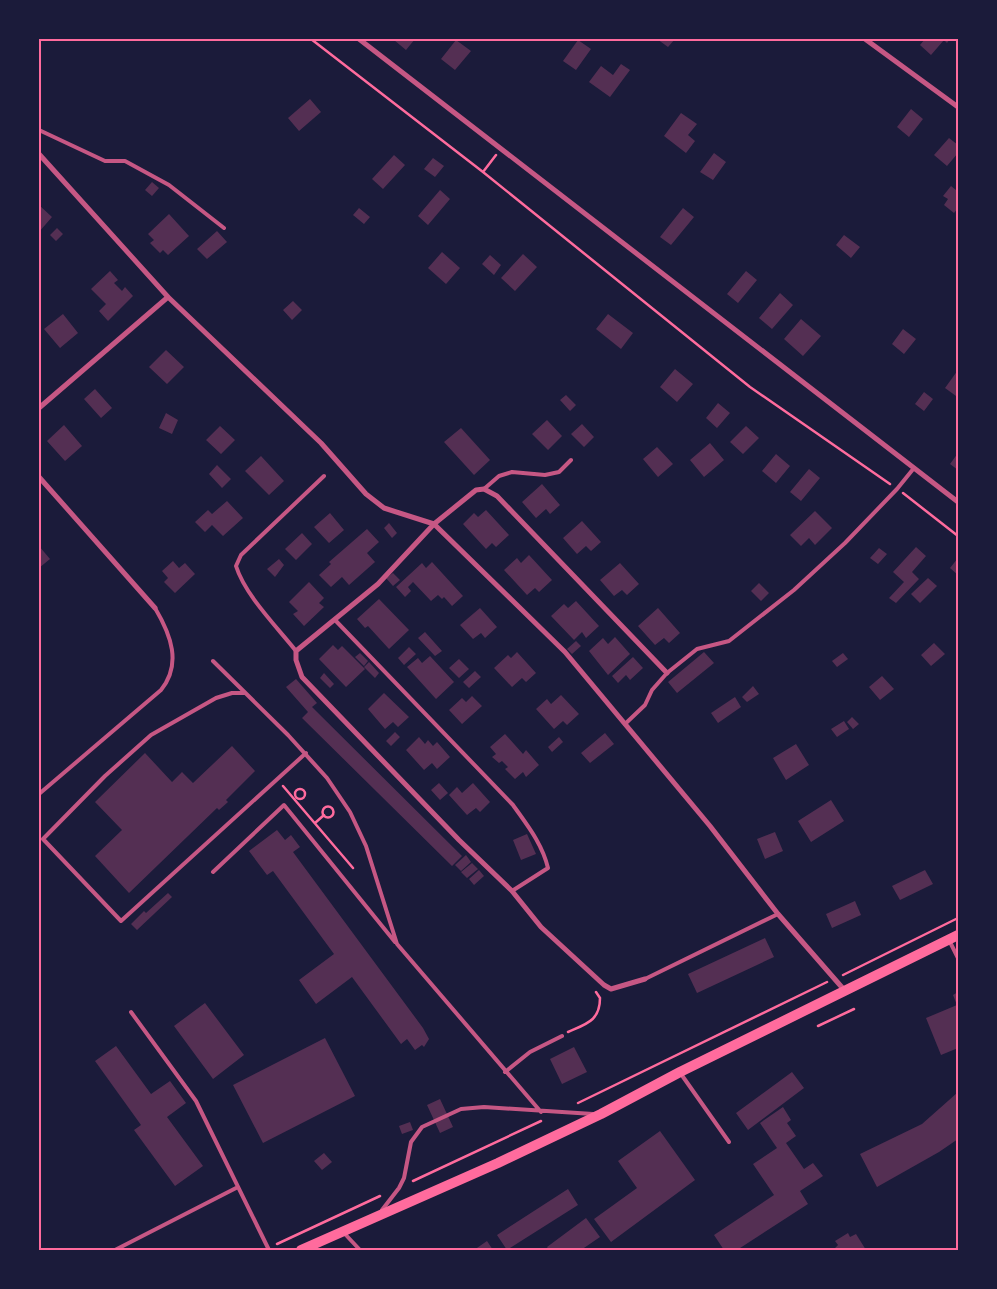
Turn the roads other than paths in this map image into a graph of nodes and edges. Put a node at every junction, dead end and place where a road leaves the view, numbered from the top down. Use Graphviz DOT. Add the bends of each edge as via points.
graph roads {
  1 [pos="359,39"];
  2 [pos="865,39"];
  3 [pos="958,107"];
  4 [pos="39,130"];
  5 [pos="39,154"];
  6 [pos="224,228"];
  7 [pos="168,297"];
  8 [pos="39,408"];
  9 [pos="572,460"];
  10 [pos="914,468"];
  11 [pos="324,476"];
  12 [pos="39,477"];
  13 [pos="484,489"];
  14 [pos="958,502"];
  15 [pos="436,522"];
  16 [pos="155,608"];
  17 [pos="335,620"];
  18 [pos="296,651"];
  19 [pos="212,661"];
  20 [pos="667,673"];
  21 [pos="245,693"];
  22 [pos="625,724"];
  23 [pos="306,753"];
  24 [pos="39,794"];
  25 [pos="213,872"];
  26 [pos="512,891"];
  27 [pos="778,914"];
  28 [pos="954,937"];
  29 [pos="397,944"];
  30 [pos="958,958"];
  31 [pos="645,979"];
  32 [pos="846,992"];
  33 [pos="131,1012"];
  34 [pos="562,1036"];
  35 [pos="505,1072"];
  36 [pos="680,1072"];
  37 [pos="541,1112"];
  38 [pos="600,1114"];
  39 [pos="729,1142"];
  40 [pos="238,1188"];
  41 [pos="372,1219"];
  42 [pos="344,1233"];
  43 [pos="115,1250"];
  44 [pos="269,1250"];
  45 [pos="301,1250"];
  46 [pos="360,1250"];
  1 -- 10 [label="street"];
  2 -- 3 [label="street"];
  4 -- 6 [label="lane" via="105,160 125,160 169,185"];
  5 -- 7 [label="street"];
  7 -- 8 [label="street"];
  7 -- 15 [label="street" via="321,443 366,494 384,508"];
  9 -- 13 [label="lane" via="560,472 545,475 512,472 500,476"];
  10 -- 14 [label="street"];
  10 -- 20 [label="lane" via="898,489 794,590 729,641 697,649"];
  11 -- 18 [label="lane" via="241,555 236,566 259,605"];
  12 -- 16 [label="street"];
  13 -- 15 [label="street" via="476,490"];
  13 -- 20 [label="street" via="503,502"];
  15 -- 17 [label="street" via="378,584"];
  15 -- 22 [label="street" via="565,652"];
  16 -- 24 [label="lane" via="174,656 168,681"];
  17 -- 18 [label="street"];
  17 -- 26 [label="lane" via="513,805 532,831 548,868"];
  18 -- 26 [label="street" via="302,677"];
  19 -- 21 [label="lane"];
  20 -- 22 [label="lane" via="652,690 645,705"];
  21 -- 23 [label="lane"];
  21 -- 23 [label="lane" via="216,698 151,735 105,776 43,840 121,921"];
  22 -- 27 [label="street"];
  23 -- 29 [label="lane" via="339,794 366,846"];
  25 -- 29 [label="lane" via="284,805"];
  26 -- 31 [label="street" via="541,927 604,985 611,989"];
  27 -- 31 [label="lane"];
  27 -- 32 [label="street"];
  28 -- 30 [label="lane"];
  28 -- 32 [label="main road"];
  29 -- 35 [label="lane"];
  32 -- 36 [label="main road"];
  33 -- 40 [label="lane" via="196,1101"];
  34 -- 35 [label="lane" via="530,1052"];
  35 -- 37 [label="lane"];
  36 -- 38 [label="main road"];
  36 -- 39 [label="lane"];
  37 -- 38 [label="lane"];
  37 -- 41 [label="lane" via="484,1107 461,1109 422,1127 411,1142 404,1178 396,1194"];
  38 -- 41 [label="main road"];
  40 -- 43 [label="lane"];
  40 -- 44 [label="lane"];
  41 -- 42 [label="main road"];
  42 -- 45 [label="main road"];
  42 -- 46 [label="lane"];
}
